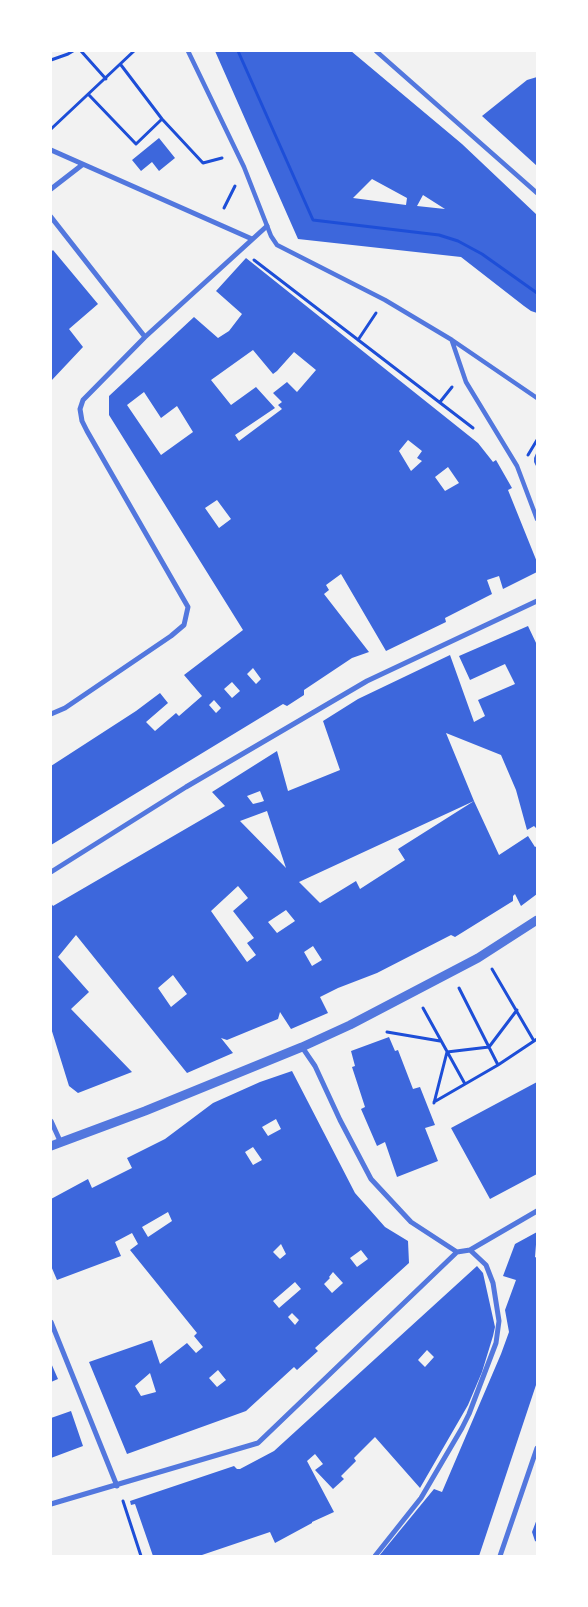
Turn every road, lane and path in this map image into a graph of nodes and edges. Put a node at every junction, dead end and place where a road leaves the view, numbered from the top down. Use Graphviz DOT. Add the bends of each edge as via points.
graph roads {
  1 [pos="73,51"];
  2 [pos="81,51"];
  3 [pos="134,51"];
  4 [pos="188,51"];
  5 [pos="238,51"];
  6 [pos="376,51"];
  7 [pos="51,60"];
  8 [pos="121,65"];
  9 [pos="106,79"];
  10 [pos="89,95"];
  11 [pos="162,119"];
  12 [pos="52,130"];
  13 [pos="51,150"];
  14 [pos="237,153"];
  15 [pos="82,164"];
  16 [pos="51,189"];
  17 [pos="537,193"];
  18 [pos="51,217"];
  19 [pos="267,226"];
  20 [pos="252,239"];
  21 [pos="250,256"];
  22 [pos="537,292"];
  23 [pos="385,300"];
  24 [pos="145,337"];
  25 [pos="358,340"];
  26 [pos="452,340"];
  27 [pos="537,398"];
  28 [pos="479,432"];
  29 [pos="537,519"];
  30 [pos="537,601"];
  31 [pos="51,714"];
  32 [pos="51,872"];
  33 [pos="537,920"];
  34 [pos="492,968"];
  35 [pos="459,987"];
  36 [pos="423,1008"];
  37 [pos="516,1010"];
  38 [pos="387,1032"];
  39 [pos="535,1040"];
  40 [pos="441,1041"];
  41 [pos="489,1047"];
  42 [pos="302,1048"];
  43 [pos="447,1052"];
  44 [pos="498,1065"];
  45 [pos="465,1084"];
  46 [pos="51,1121"];
  47 [pos="61,1143"];
  48 [pos="51,1146"];
  49 [pos="537,1211"];
  50 [pos="470,1250"];
  51 [pos="457,1252"];
  52 [pos="51,1322"];
  53 [pos="537,1448"];
  54 [pos="117,1486"];
  55 [pos="123,1500"];
  56 [pos="51,1504"];
  57 [pos="501,1555"];
  58 [pos="141,1556"];
  59 [pos="375,1556"];
  1 -- 7 [label="path"];
  2 -- 9 [label="path"];
  3 -- 8 [label="path"];
  4 -- 14 [label="street"];
  5 -- 22 [label="path" via="313,220 439,235 458,241"];
  6 -- 17 [label="street"];
  8 -- 9 [label="path"];
  8 -- 11 [label="path"];
  9 -- 10 [label="path"];
  10 -- 11 [label="path" via="136,144"];
  10 -- 12 [label="path"];
  11 -- 14 [label="path" via="203,164"];
  13 -- 15 [label="street"];
  14 -- 19 [label="street"];
  15 -- 16 [label="street"];
  15 -- 20 [label="street"];
  18 -- 24 [label="street"];
  19 -- 20 [label="street"];
  19 -- 23 [label="street" via="277,245"];
  20 -- 24 [label="street"];
  21 -- 25 [label="path"];
  23 -- 25 [label="path"];
  23 -- 26 [label="street"];
  24 -- 31 [label="street" via="90,392 80,409 87,431 188,607 184,625 66,708"];
  25 -- 28 [label="path"];
  26 -- 27 [label="street"];
  26 -- 29 [label="street" via="466,382 517,466"];
  30 -- 32 [label="street" via="367,682 186,787"];
  33 -- 42 [label="street" via="478,958"];
  34 -- 37 [label="path"];
  35 -- 41 [label="path"];
  36 -- 40 [label="path"];
  37 -- 39 [label="path"];
  37 -- 41 [label="path"];
  38 -- 40 [label="path"];
  39 -- 44 [label="path"];
  40 -- 43 [label="path"];
  41 -- 43 [label="path"];
  41 -- 44 [label="path"];
  42 -- 47 [label="street"];
  42 -- 51 [label="street" via="315,1066 371,1179 411,1222"];
  43 -- 45 [label="path"];
  43 -- 45 [label="path" via="434,1103"];
  44 -- 45 [label="path"];
  46 -- 47 [label="street"];
  47 -- 48 [label="street"];
  49 -- 50 [label="street"];
  50 -- 51 [label="street"];
  50 -- 59 [label="street" via="486,1265 493,1283 499,1321 496,1342 462,1428 421,1498"];
  51 -- 54 [label="street" via="258,1443"];
  52 -- 54 [label="street"];
  53 -- 57 [label="street"];
  54 -- 56 [label="street"];
  55 -- 58 [label="path"];
}
